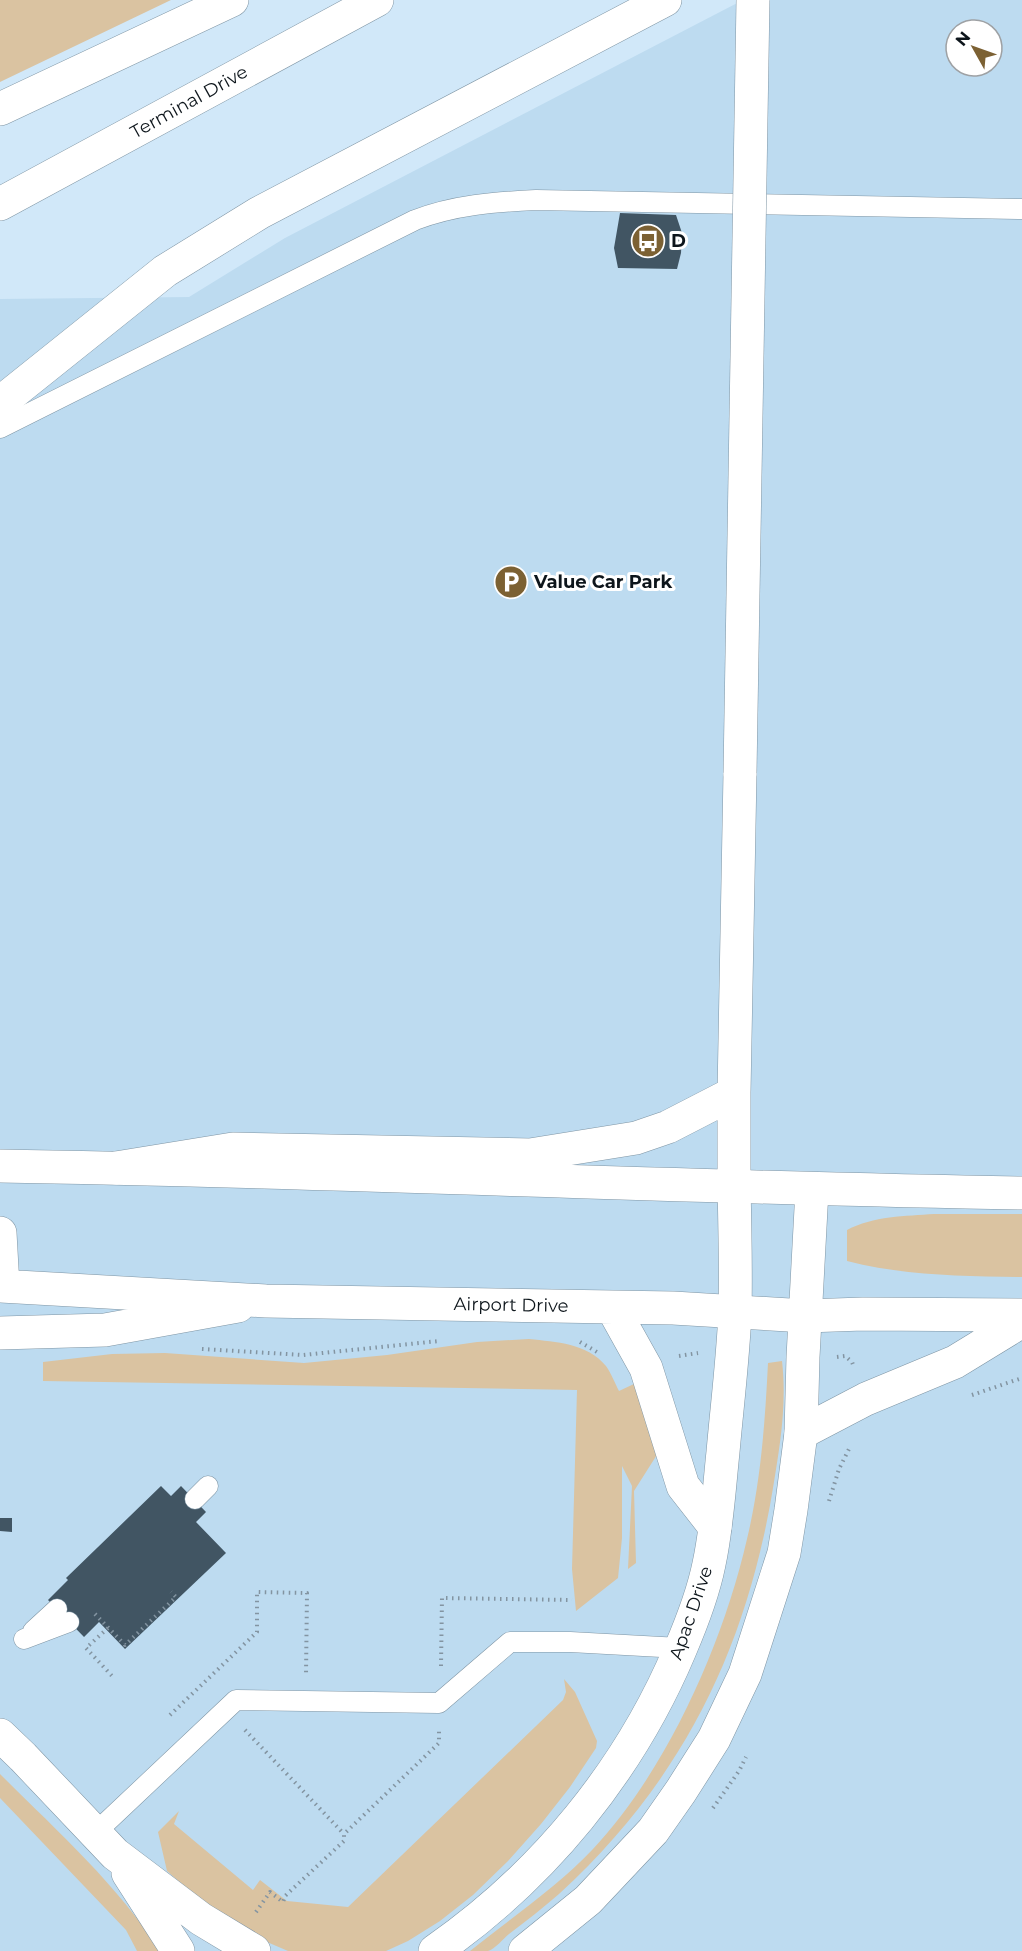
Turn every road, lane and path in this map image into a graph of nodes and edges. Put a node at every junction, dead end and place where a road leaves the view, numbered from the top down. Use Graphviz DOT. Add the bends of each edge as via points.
graph roads {
  1 [pos="232,0"];
  2 [pos="377,0"];
  3 [pos="665,0"];
  4 [pos="753,0"];
  5 [pos="0,108"];
  6 [pos="0,204"];
  7 [pos="1022,209"];
  8 [pos="0,403"];
  9 [pos="0,428"];
  10 [pos="734,1093"];
  11 [pos="0,1166"];
  12 [pos="116,1168"];
  13 [pos="734,1186"];
  14 [pos="812,1190"];
  15 [pos="1022,1193"];
  16 [pos="0,1233"];
  17 [pos="1,1286"];
  18 [pos="266,1301"];
  19 [pos="612,1307"];
  20 [pos="735,1312"];
  21 [pos="1022,1315"];
  22 [pos="806,1316"];
  23 [pos="1022,1321"];
  24 [pos="0,1333"];
  25 [pos="450,1340"];
  26 [pos="574,1340"];
  27 [pos="196,1349"];
  28 [pos="704,1352"];
  29 [pos="602,1356"];
  30 [pos="676,1357"];
  31 [pos="830,1358"];
  32 [pos="857,1376"];
  33 [pos="801,1433"];
  34 [pos="715,1527"];
  35 [pos="171,1593"];
  36 [pos="94,1612"];
  37 [pos="108,1628"];
  38 [pos="680,1648"];
  39 [pos="113,1677"];
  40 [pos="306,1679"];
  41 [pos="201,1685"];
  42 [pos="225,1711"];
  43 [pos="170,1715"];
  44 [pos="0,1735"];
  45 [pos="344,1834"];
  46 [pos="105,1844"];
  47 [pos="283,1902"];
  48 [pos="258,1908"];
  49 [pos="177,1951"];
  50 [pos="254,1951"];
  51 [pos="435,1951"];
  52 [pos="525,1951"];
  1 -- 5 [label="main road"];
  2 -- 6 [label="main road, Terminal Drive"];
  3 -- 8 [label="main road" via="260,213 165,271"];
  4 -- 10 [label="main road, Apac Drive, bridge"];
  7 -- 9 [label="lane" via="536,200 451,209 416,220"];
  10 -- 12 [label="main road" via="668,1127 636,1138 530,1155 234,1149"];
  10 -- 13 [label="main road, Apac Drive"];
  11 -- 12 [label="main road"];
  12 -- 13 [label="main road"];
  13 -- 14 [label="main road"];
  13 -- 20 [label="main road, Apac Drive"];
  14 -- 15 [label="main road"];
  14 -- 22 [label="main road"];
  16 -- 17 [label="main road"];
  17 -- 18 [label="main road, Airport Drive"];
  18 -- 19 [label="main road, Airport Drive"];
  18 -- 24 [label="main road" via="105,1330"];
  19 -- 20 [label="main road, Airport Drive"];
  19 -- 34 [label="main road" via="646,1368 683,1486"];
  20 -- 22 [label="main road, Airport Drive"];
  20 -- 34 [label="main road, Apac Drive"];
  21 -- 22 [label="main road, Airport Drive"];
  22 -- 33 [label="main road"];
  23 -- 33 [label="main road" via="955,1362 866,1399"];
  25 -- 27 [label="path" via="303,1355"];
  26 -- 29 [label="path"];
  28 -- 30 [label="path"];
  31 -- 32 [label="path" via="845,1356"];
  33 -- 52 [label="main road" via="781,1564 745,1674 714,1738 667,1813 636,1851 588,1900"];
  34 -- 38 [label="main road, Apac Drive" via="702,1592"];
  35 -- 37 [label="path" via="176,1596 125,1645"];
  36 -- 37 [label="path"];
  37 -- 39 [label="path" via="86,1648"];
  38 -- 42 [label="lane" via="510,1642 439,1703 236,1700"];
  38 -- 51 [label="main road, Apac Drive" via="632,1745 582,1813 514,1886"];
  40 -- 41 [label="path" via="307,1593 256,1592 257,1632"];
  41 -- 42 [label="path"];
  41 -- 43 [label="path"];
  42 -- 45 [label="path"];
  42 -- 46 [label="lane"];
  44 -- 46 [label="main road"];
  46 -- 49 [label="main road"];
  46 -- 50 [label="main road" via="201,1919"];
  47 -- 48 [label="path" via="270,1892"];
}
